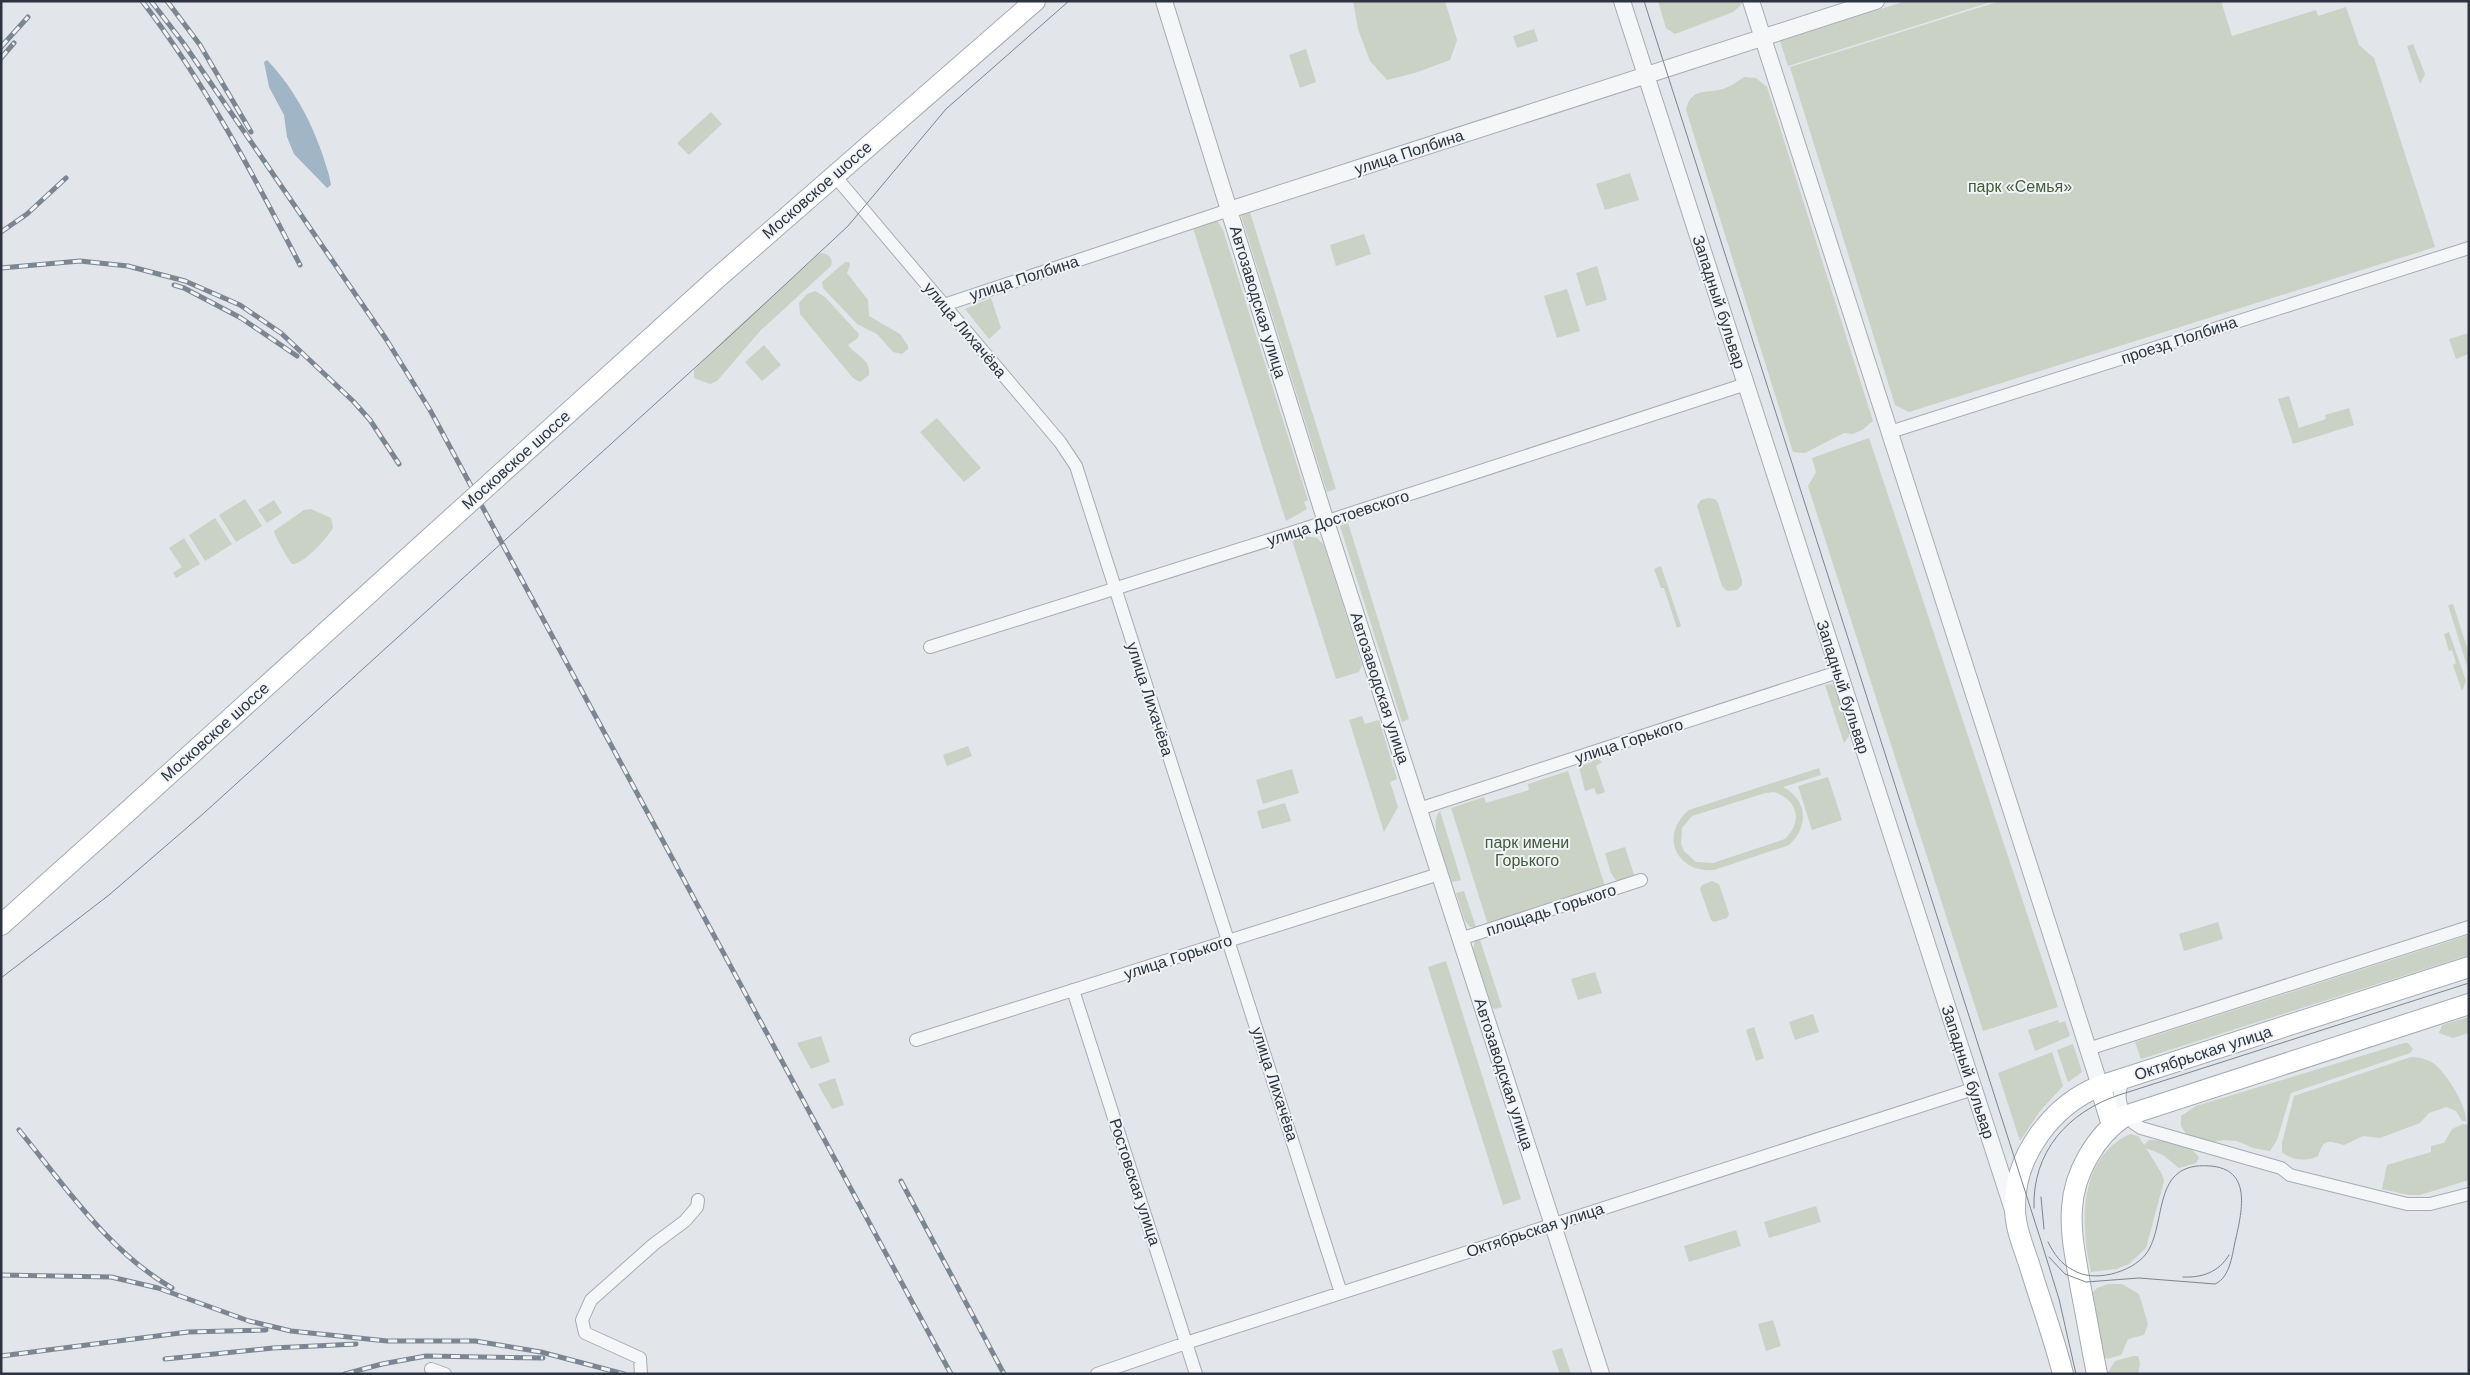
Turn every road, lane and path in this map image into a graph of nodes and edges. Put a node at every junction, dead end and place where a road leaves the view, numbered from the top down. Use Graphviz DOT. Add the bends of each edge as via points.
graph roads {
  1 [pos="1035,1"];
  2 [pos="1164,1"];
  3 [pos="1622,1"];
  4 [pos="1751,1"];
  5 [pos="1876,1"];
  6 [pos="1763,37"];
  7 [pos="1645,75"];
  8 [pos="834,175"];
  9 [pos="1229,210"];
  10 [pos="2469,248"];
  11 [pos="944,305"];
  12 [pos="1746,384"];
  13 [pos="1890,432"];
  14 [pos="1326,522"];
  15 [pos="1114,588"];
  16 [pos="930,647"];
  17 [pos="1838,672"];
  18 [pos="1419,810"];
  19 [pos="1439,874"];
  20 [pos="1641,880"];
  21 [pos="1,925"];
  22 [pos="2469,927"];
  23 [pos="1460,939"];
  24 [pos="1229,940"];
  25 [pos="2469,967"];
  26 [pos="1073,990"];
  27 [pos="2469,1004"];
  28 [pos="916,1040"];
  29 [pos="2088,1049"];
  30 [pos="2125,1078"];
  31 [pos="2100,1086"];
  32 [pos="1974,1089"];
  33 [pos="2115,1117"];
  34 [pos="2469,1194"];
  35 [pos="698,1200"];
  36 [pos="2016,1221"];
  37 [pos="1552,1225"];
  38 [pos="1341,1293"];
  39 [pos="1186,1343"];
  40 [pos="431,1369"];
  41 [pos="445,1374"];
  42 [pos="640,1374"];
  43 [pos="1098,1374"];
  44 [pos="1196,1374"];
  45 [pos="1601,1374"];
  46 [pos="2062,1374"];
  47 [pos="2097,1374"];
  1 -- 8 [label="main road, Московское шоссе"];
  2 -- 9 [label="street, Автозаводская улица"];
  3 -- 7 [label="street, Западный бульвар"];
  4 -- 6 [label="street"];
  5 -- 6 [label="street, улица Полбина"];
  6 -- 7 [label="street, улица Полбина"];
  6 -- 13 [label="street"];
  7 -- 9 [label="street, улица Полбина"];
  7 -- 12 [label="street, Западный бульвар"];
  8 -- 11 [label="street, улица Лихачёва"];
  8 -- 21 [label="main road, Московское шоссе, bridge"];
  9 -- 11 [label="street, улица Полбина"];
  9 -- 14 [label="street, Автозаводская улица"];
  10 -- 13 [label="street, проезд Полбина"];
  11 -- 15 [label="street, улица Лихачёва" via="1076,466"];
  12 -- 14 [label="street, улица Достоевского"];
  12 -- 17 [label="street, Западный бульвар"];
  13 -- 29 [label="street"];
  14 -- 15 [label="street, улица Достоевского"];
  14 -- 18 [label="street, Автозаводская улица"];
  15 -- 16 [label="street, улица Достоевского"];
  15 -- 24 [label="street, улица Лихачёва"];
  17 -- 18 [label="street, улица Горького"];
  17 -- 32 [label="street, Западный бульвар"];
  18 -- 19 [label="street, Автозаводская улица"];
  19 -- 23 [label="street, Автозаводская улица"];
  19 -- 24 [label="street, улица Горького"];
  20 -- 23 [label="street, площадь Горького"];
  22 -- 29 [label="street"];
  23 -- 37 [label="street, Автозаводская улица"];
  24 -- 26 [label="street, улица Горького"];
  24 -- 38 [label="street, улица Лихачёва"];
  25 -- 30 [label="main road, Октябрьская улица"];
  26 -- 28 [label="street, улица Горького"];
  26 -- 39 [label="street, Ростовская улица"];
  27 -- 33 [label="main road"];
  29 -- 31 [label="street"];
  30 -- 31 [label="main road, Октябрьская улица"];
  30 -- 33 [label="street"];
  31 -- 33 [label="main road"];
  31 -- 36 [label="main road, Октябрьская улица" via="2067,1104 2037,1137 2020,1175"];
  32 -- 36 [label="street, Западный бульвар"];
  32 -- 37 [label="street, Октябрьская улица"];
  33 -- 34 [label="street" via="2141,1128 2281,1168 2290,1175 2407,1204 2430,1204"];
  33 -- 47 [label="main road" via="2094,1145 2078,1180 2072,1207 2072,1232"];
  35 -- 42 [label="street" via="697,1207 685,1221 654,1244 592,1300 582,1320 585,1332 640,1358"];
  36 -- 46 [label="main road, Западный бульвар"];
  37 -- 38 [label="street, Октябрьская улица"];
  37 -- 45 [label="street, Автозаводская улица"];
  38 -- 39 [label="street, Октябрьская улица"];
  39 -- 43 [label="street, Октябрьская улица"];
  39 -- 44 [label="street, Ростовская улица"];
  40 -- 41 [label="street"];
}
